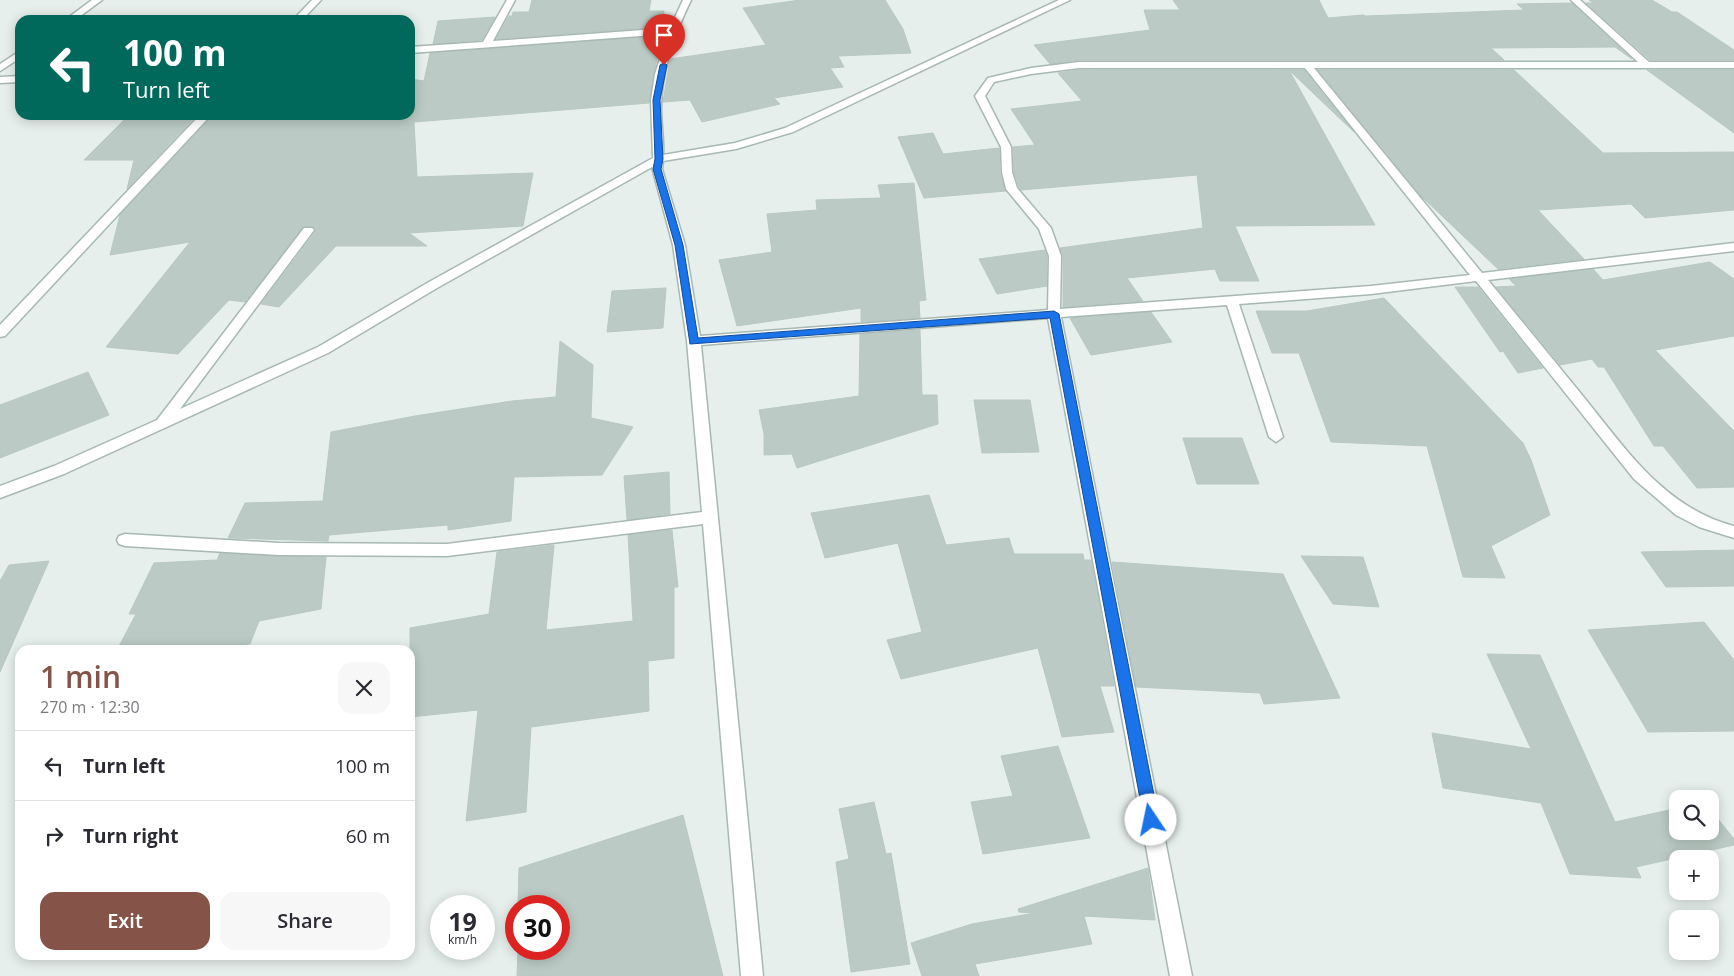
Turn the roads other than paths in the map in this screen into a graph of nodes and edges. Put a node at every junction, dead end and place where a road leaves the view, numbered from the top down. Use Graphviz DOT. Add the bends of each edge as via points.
graph roads {
  1 [pos="98,0"];
  2 [pos="317,0"];
  3 [pos="511,0"];
  4 [pos="687,0"];
  5 [pos="1066,0"];
  6 [pos="1574,0"];
  7 [pos="76,15"];
  8 [pos="302,15"];
  9 [pos="672,31"];
  10 [pos="486,45"];
  11 [pos="415,50"];
  12 [pos="15,58"];
  13 [pos="1647,65"];
  14 [pos="1734,65"];
  15 [pos="1308,66"];
  16 [pos="0,68"];
  17 [pos="15,79"];
  18 [pos="0,80"];
  19 [pos="201,120"];
  20 [pos="658,164"];
  21 [pos="308,230"];
  22 [pos="1734,247"];
  23 [pos="1480,277"];
  24 [pos="1232,301"];
  25 [pos="1054,314"];
  26 [pos="0,333"];
  27 [pos="694,341"];
  28 [pos="162,423"];
  29 [pos="1276,437"];
  30 [pos="0,492"];
  31 [pos="710,517"];
  32 [pos="1734,532"];
  33 [pos="125,540"];
  34 [pos="752,976"];
  35 [pos="1181,976"];
  1 -- 7 [label="street"];
  2 -- 8 [label="street"];
  3 -- 10 [label="street"];
  4 -- 9 [label="street"];
  5 -- 20 [label="street" via="789,130"];
  6 -- 13 [label="street"];
  9 -- 10 [label="street"];
  9 -- 20 [label="street" via="656,100"];
  10 -- 11 [label="street"];
  12 -- 16 [label="street"];
  13 -- 14 [label="street"];
  13 -- 15 [label="street"];
  15 -- 23 [label="street"];
  15 -- 25 [label="street" via="1079,65 1030,70 991,80 980,96 1006,147 1007,172 1012,189 1045,228 1056,256"];
  17 -- 18 [label="street"];
  19 -- 26 [label="street"];
  20 -- 27 [label="street" via="679,245"];
  20 -- 28 [label="street" via="433,285 323,350"];
  21 -- 28 [label="street"];
  22 -- 23 [label="street"];
  23 -- 24 [label="street"];
  23 -- 32 [label="street" via="1639,475 1669,505 1708,525"];
  24 -- 25 [label="street"];
  24 -- 29 [label="street"];
  25 -- 27 [label="street"];
  25 -- 35 [label="street"];
  27 -- 31 [label="street"];
  28 -- 30 [label="street" via="59,470"];
  31 -- 33 [label="street" via="447,550 279,548"];
  31 -- 34 [label="street"];
}
